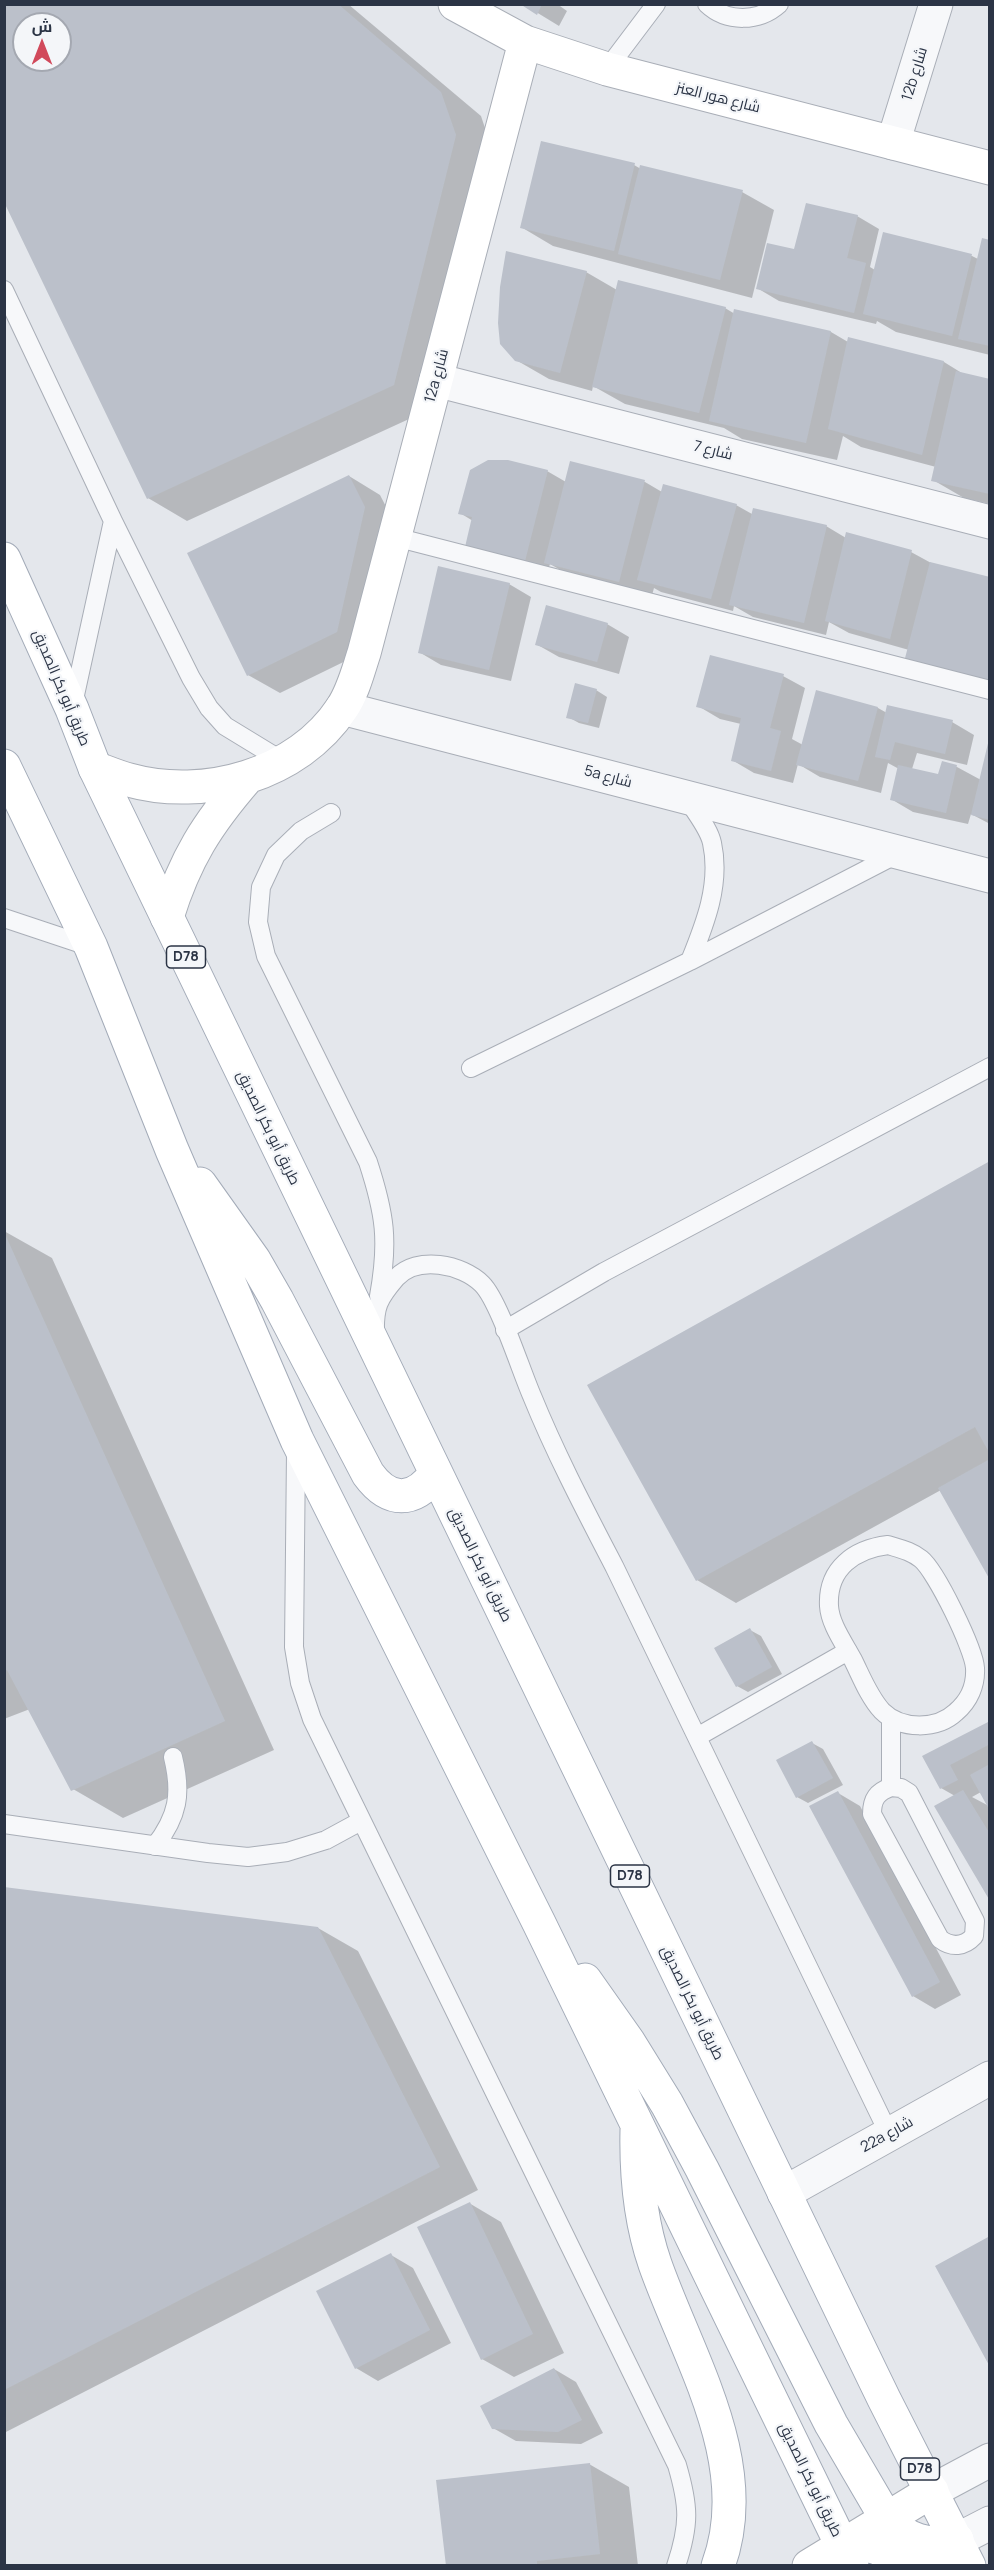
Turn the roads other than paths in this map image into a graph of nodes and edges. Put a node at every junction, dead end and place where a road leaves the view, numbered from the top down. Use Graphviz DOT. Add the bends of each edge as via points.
graph roads {
  1 [pos="455,4"];
  2 [pos="656,4"];
  3 [pos="707,4"];
  4 [pos="779,4"];
  5 [pos="936,4"];
  6 [pos="525,42"];
  7 [pos="607,69"];
  8 [pos="893,143"];
  9 [pos="990,168"];
  10 [pos="4,290"];
  11 [pos="436,380"];
  12 [pos="113,522"];
  13 [pos="990,522"];
  14 [pos="395,537"];
  15 [pos="4,559"];
  16 [pos="990,690"];
  17 [pos="342,708"];
  18 [pos="72,709"];
  19 [pos="284,762"];
  20 [pos="4,766"];
  21 [pos="94,768"];
  22 [pos="247,778"];
  23 [pos="687,798"];
  24 [pos="331,813"];
  25 [pos="899,853"];
  26 [pos="990,876"];
  27 [pos="166,917"];
  28 [pos="4,918"];
  29 [pos="91,947"];
  30 [pos="690,962"];
  31 [pos="990,1066"];
  32 [pos="471,1068"];
  33 [pos="172,1150"];
  34 [pos="379,1298"];
  35 [pos="505,1330"];
  36 [pos="376,1352"];
  37 [pos="297,1440"];
  38 [pos="435,1474"];
  39 [pos="848,1651"];
  40 [pos="891,1718"];
  41 [pos="698,1737"];
  42 [pos="173,1757"];
  43 [pos="891,1787"];
  44 [pos="361,1821"];
  45 [pos="4,1824"];
  46 [pos="155,1846"];
  47 [pos="539,1923"];
  48 [pos="990,2078"];
  49 [pos="637,2122"];
  50 [pos="889,2134"];
  51 [pos="784,2193"];
  52 [pos="990,2460"];
  53 [pos="932,2491"];
  54 [pos="886,2518"];
  55 [pos="990,2523"];
  56 [pos="963,2553"];
  57 [pos="847,2556"];
  58 [pos="676,2565"];
  59 [pos="718,2565"];
  60 [pos="809,2565"];
  61 [pos="900,2565"];
  62 [pos="916,2565"];
  1 -- 6 [label="main road, شارع هور العنز"];
  2 -- 7 [label="lane"];
  3 -- 4 [label="lane" via="741,19 757,17"];
  5 -- 8 [label="street, 12b شارع"];
  6 -- 7 [label="main road, شارع هور العنز"];
  6 -- 11 [label="main road, 12a شارع"];
  7 -- 8 [label="main road, شارع هور العنز"];
  8 -- 9 [label="main road, شارع هور العنز"];
  10 -- 12 [label="lane"];
  11 -- 13 [label="street, شارع 7"];
  11 -- 14 [label="main road, 12a شارع"];
  12 -- 18 [label="lane"];
  12 -- 19 [label="lane" via="209,708 225,726"];
  14 -- 16 [label="lane"];
  14 -- 17 [label="main road, 12a شارع" via="364,653"];
  15 -- 18 [label="main road, طريق أبو بكر الصديق / D78"];
  17 -- 19 [label="main road" via="316,738"];
  17 -- 23 [label="street, 5a شارع"];
  18 -- 21 [label="main road, طريق أبو بكر الصديق / D78"];
  19 -- 22 [label="main road"];
  20 -- 29 [label="main road, طريق أبو بكر الصديق"];
  21 -- 22 [label="main road" via="131,780 170,786"];
  21 -- 27 [label="main road, طريق أبو بكر الصديق / D78"];
  22 -- 27 [label="main road" via="197,842"];
  23 -- 25 [label="street, 5a شارع"];
  23 -- 30 [label="lane" via="712,841 714,878 708,915"];
  24 -- 34 [label="lane" via="301,831 276,855 261,887 258,922 266,956 372,1172 386,1230"];
  25 -- 26 [label="street, 5a شارع"];
  25 -- 30 [label="lane"];
  27 -- 36 [label="main road, طريق أبو بكر الصديق / D78"];
  28 -- 29 [label="lane"];
  29 -- 33 [label="main road, طريق أبو بكر الصديق"];
  30 -- 32 [label="lane"];
  31 -- 35 [label="lane" via="604,1272"];
  33 -- 37 [label="main road, طريق أبو بكر الصديق"];
  33 -- 38 [label="main road" via="254,1260 378,1488 393,1495 410,1495 425,1488"];
  34 -- 35 [label="lane" via="399,1275 428,1264 458,1268 483,1285"];
  34 -- 36 [label="lane"];
  35 -- 41 [label="lane" via="572,1484"];
  36 -- 38 [label="main road, طريق أبو بكر الصديق / D78"];
  37 -- 44 [label="lane" via="292,1609 300,1683 312,1719"];
  37 -- 47 [label="main road, طريق أبو بكر الصديق"];
  38 -- 51 [label="main road, طريق أبو بكر الصديق / D78"];
  39 -- 40 [label="lane" via="875,1702"];
  39 -- 40 [label="lane" via="829,1607 838,1570 869,1547 888,1545 907,1550 923,1561 935,1576 972,1653 974,1686 967,1702 940,1722 916,1725"];
  39 -- 41 [label="lane"];
  40 -- 43 [label="lane"];
  41 -- 50 [label="lane"];
  42 -- 46 [label="lane" via="178,1775 175,1813"];
  43 -- 43 [label="lane" via="876,1796 872,1814 940,1939 962,1945 974,1936 975,1921 909,1792"];
  44 -- 46 [label="lane" via="326,1840 287,1852 248,1857"];
  44 -- 58 [label="lane" via="677,2465 687,2498 686,2536"];
  45 -- 46 [label="lane"];
  47 -- 49 [label="main road, طريق أبو بكر الصديق"];
  47 -- 54 [label="main road" via="598,1998 667,2104 831,2424"];
  48 -- 50 [label="street, 22a شارع"];
  49 -- 57 [label="main road, طريق أبو بكر الصديق"];
  49 -- 59 [label="main road" via="636,2169 642,2217 654,2263 718,2426 728,2471 728,2516"];
  50 -- 51 [label="street, 22a شارع"];
  51 -- 53 [label="main road, طريق أبو بكر الصديق / D78"];
  52 -- 53 [label="street"];
  53 -- 54 [label="main road"];
  53 -- 56 [label="main road, طريق أبو بكر الصديق / D78"];
  54 -- 56 [label="main road" via="911,2539 942,2544"];
  54 -- 57 [label="main road"];
  55 -- 56 [label="street"];
  56 -- 62 [label="main road"];
  57 -- 60 [label="main road"];
  57 -- 61 [label="main road" via="856,2543 872,2545"];
}
